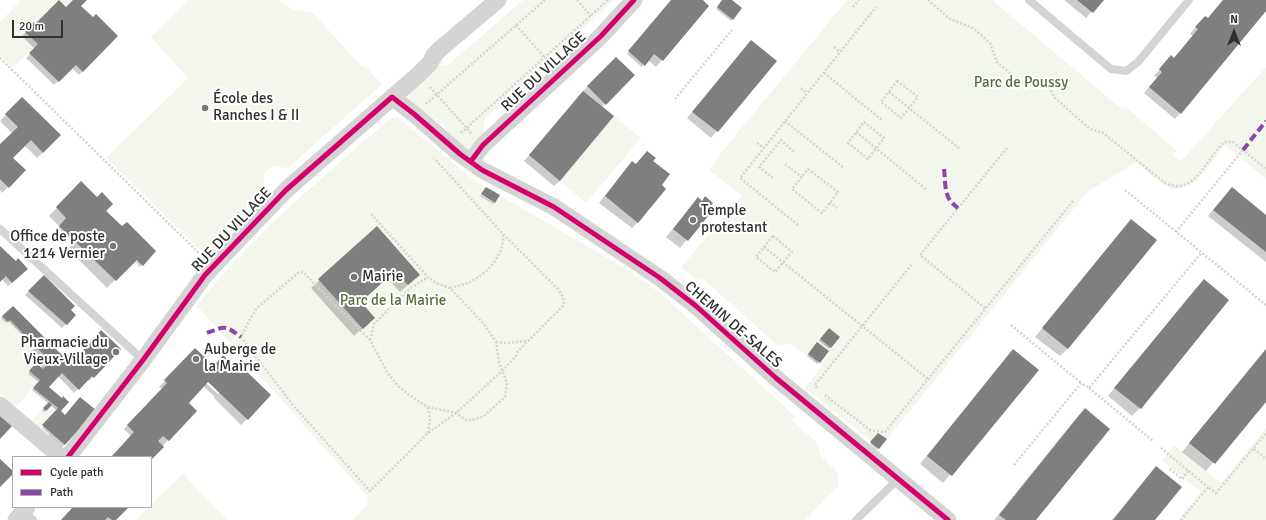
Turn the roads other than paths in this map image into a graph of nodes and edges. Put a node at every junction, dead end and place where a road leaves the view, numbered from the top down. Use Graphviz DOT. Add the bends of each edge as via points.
graph roads {
  1 [pos="634,0"];
  2 [pos="1029,0"];
  3 [pos="1189,0"];
  4 [pos="490,2"];
  5 [pos="392,97"];
  6 [pos="471,161"];
  7 [pos="0,228"];
  8 [pos="143,360"];
  9 [pos="0,405"];
  10 [pos="60,456"];
  11 [pos="69,456"];
  12 [pos="898,479"];
  13 [pos="856,520"];
  14 [pos="948,520"];
  1 -- 6 [label="street, RUE DU VILLAGE" via="601,36 483,145"];
  2 -- 3 [label="lane" via="1112,69 1126,71 1138,62"];
  4 -- 5 [label="street, RUE DU VILLAGE" via="434,55 430,63"];
  5 -- 6 [label="street, CHEMIN DE-SALES"];
  5 -- 8 [label="street, RUE DU VILLAGE" via="286,190 209,271"];
  6 -- 12 [label="street, CHEMIN DE-SALES" via="482,170 554,207 660,278"];
  7 -- 8 [label="lane"];
  8 -- 11 [label="street, RUE DU VILLAGE"];
  9 -- 10 [label="street"];
  12 -- 13 [label="lane"];
  12 -- 14 [label="street, CHEMIN DE-SALES"];
}
